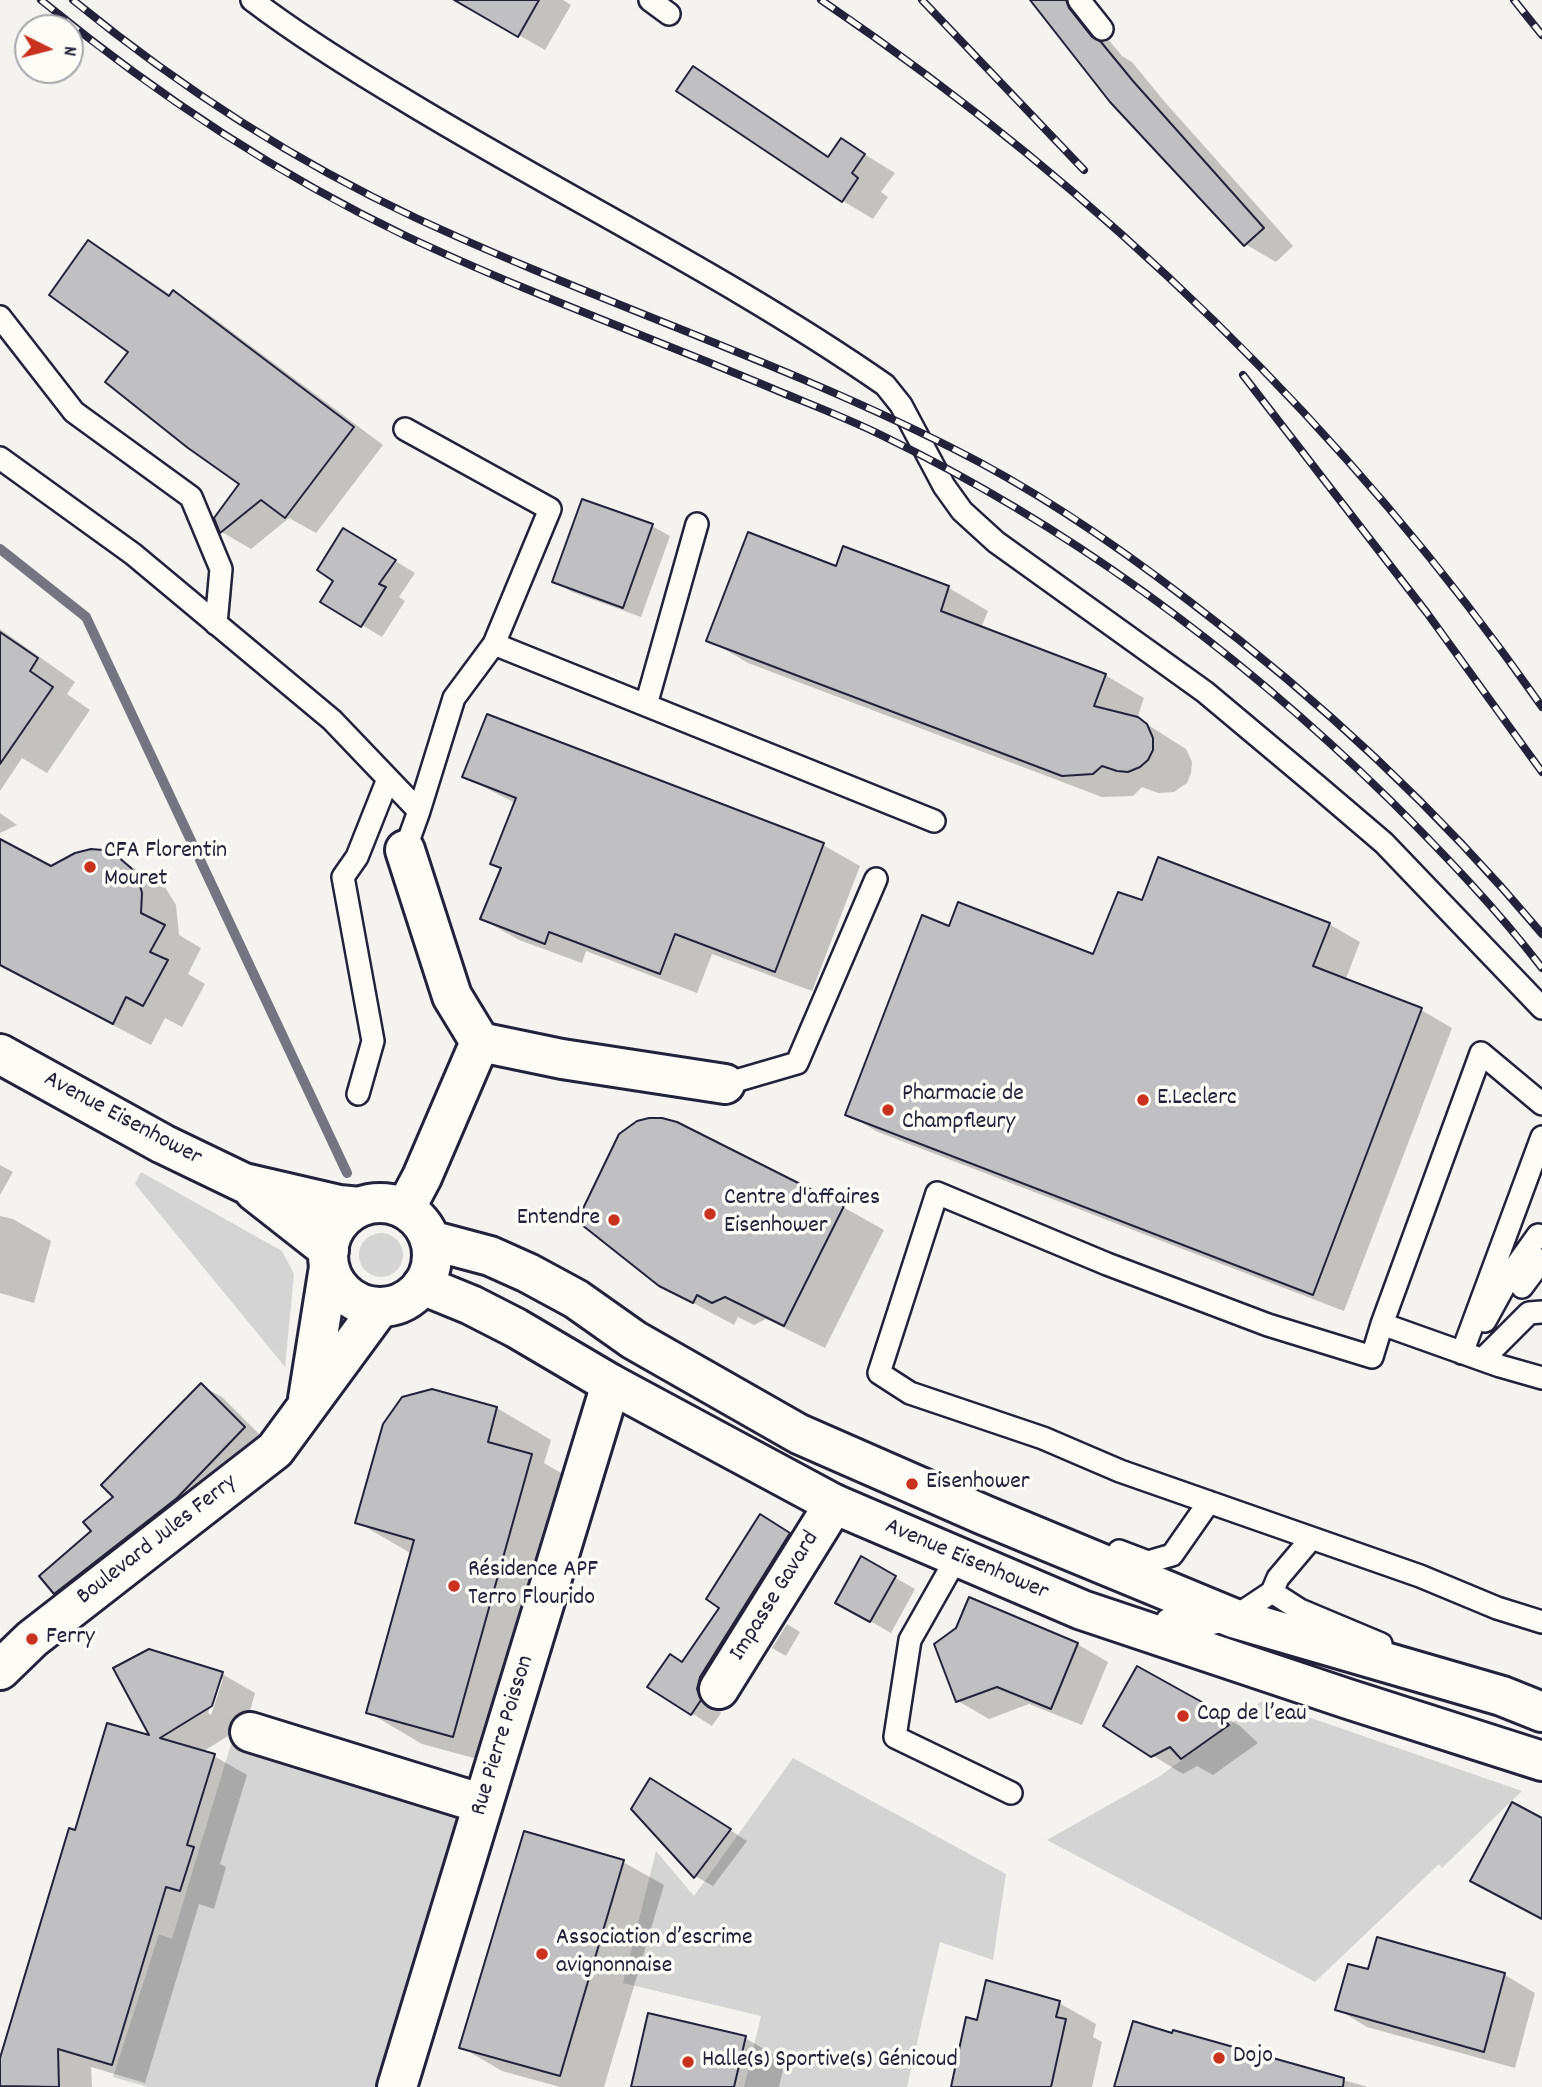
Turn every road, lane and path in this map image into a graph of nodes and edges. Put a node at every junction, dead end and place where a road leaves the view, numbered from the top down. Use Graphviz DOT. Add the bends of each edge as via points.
graph roads {
  1 [pos="252,0"];
  2 [pos="650,0"];
  3 [pos="1079,0"];
  4 [pos="669,15"];
  5 [pos="1101,29"];
  6 [pos="0,317"];
  7 [pos="405,429"];
  8 [pos="0,458"];
  9 [pos="697,524"];
  10 [pos="216,624"];
  11 [pos="494,644"];
  12 [pos="646,705"];
  13 [pos="388,779"];
  14 [pos="419,811"];
  15 [pos="934,821"];
  16 [pos="405,850"];
  17 [pos="876,879"];
  18 [pos="1542,1008"];
  19 [pos="480,1042"];
  20 [pos="0,1055"];
  21 [pos="725,1084"];
  22 [pos="358,1094"];
  23 [pos="1542,1104"];
  24 [pos="1542,1137"];
  25 [pos="244,1183"];
  26 [pos="360,1207"];
  27 [pos="404,1209"];
  28 [pos="1538,1235"];
  29 [pos="429,1240"];
  30 [pos="329,1259"];
  31 [pos="1542,1260"];
  32 [pos="1542,1275"];
  33 [pos="422,1285"];
  34 [pos="380,1307"];
  35 [pos="1538,1309"];
  36 [pos="1485,1321"];
  37 [pos="1382,1324"];
  38 [pos="1462,1353"];
  39 [pos="1483,1359"];
  40 [pos="1542,1378"];
  41 [pos="611,1384"];
  42 [pos="307,1405"];
  43 [pos="1209,1502"];
  44 [pos="834,1504"];
  45 [pos="984,1515"];
  46 [pos="1311,1539"];
  47 [pos="957,1557"];
  48 [pos="1272,1592"];
  49 [pos="1082,1610"];
  50 [pos="1233,1618"];
  51 [pos="1542,1622"];
  52 [pos="0,1670"];
  53 [pos="719,1689"];
  54 [pos="1502,1696"];
  55 [pos="1542,1712"];
  56 [pos="250,1732"];
  57 [pos="1542,1761"];
  58 [pos="1011,1793"];
  59 [pos="483,1804"];
  60 [pos="397,2087"];
  1 -- 18 [label="lane" via="491,153 715,278 885,385 962,512 996,542 1205,692 1384,843"];
  2 -- 4 [label="lane"];
  3 -- 5 [label="lane"];
  6 -- 10 [label="lane" via="74,412 191,497 221,569"];
  7 -- 11 [label="lane" via="550,509"];
  8 -- 10 [label="lane" via="133,554"];
  9 -- 12 [label="lane"];
  10 -- 13 [label="lane" via="332,720"];
  11 -- 12 [label="lane"];
  11 -- 14 [label="lane" via="454,698"];
  12 -- 15 [label="lane"];
  13 -- 14 [label="lane"];
  13 -- 22 [label="lane" via="358,857 343,877 373,1041"];
  14 -- 16 [label="lane"];
  16 -- 19 [label="main road" via="452,996"];
  17 -- 21 [label="lane" via="797,1063"];
  19 -- 21 [label="main road"];
  19 -- 27 [label="main road"];
  20 -- 25 [label="main road, Avenue Eisenhower"];
  23 -- 37 [label="lane" via="1481,1053"];
  24 -- 38 [label="lane"];
  25 -- 26 [label="main road, Avenue Eisenhower"];
  25 -- 30 [label="main road, Avenue Eisenhower"];
  26 -- 27 [label="main road" via="375,1203"];
  26 -- 30 [label="main road" via="338,1224 331,1237"];
  27 -- 29 [label="main road" via="416,1217"];
  28 -- 36 [label="lane"];
  29 -- 33 [label="main road" via="431,1263"];
  29 -- 45 [label="main road, Avenue Eisenhower" via="490,1256 528,1273 576,1299 645,1347 799,1434"];
  30 -- 34 [label="main road" via="334,1279 348,1295"];
  30 -- 42 [label="main road, Boulevard Jules Ferry"];
  31 -- 32 [label="lane" via="1522,1287"];
  33 -- 34 [label="main road" via="404,1301"];
  33 -- 41 [label="main road, Avenue Eisenhower" via="516,1328"];
  34 -- 42 [label="main road, Boulevard Jules Ferry"];
  35 -- 39 [label="lane"];
  37 -- 38 [label="lane"];
  37 -- 43 [label="lane" via="1372,1357 1268,1325 937,1193 879,1373 910,1394 1043,1438"];
  38 -- 39 [label="lane"];
  39 -- 40 [label="lane"];
  41 -- 44 [label="main road, Avenue Eisenhower"];
  41 -- 59 [label="main road, Rue Pierre Poisson"];
  42 -- 52 [label="main road, Boulevard Jules Ferry" via="275,1450 32,1639"];
  43 -- 45 [label="lane" via="1171,1555 1147,1562 1018,1513"];
  43 -- 46 [label="lane"];
  44 -- 47 [label="main road, Avenue Eisenhower"];
  44 -- 53 [label="main road, Impasse Gavard"];
  45 -- 50 [label="main road, Avenue Eisenhower"];
  46 -- 48 [label="lane"];
  46 -- 51 [label="lane"];
  47 -- 49 [label="main road, Avenue Eisenhower"];
  47 -- 58 [label="lane" via="910,1640 895,1737"];
  48 -- 50 [label="lane"];
  48 -- 54 [label="lane" via="1300,1610"];
  49 -- 50 [label="lane" via="1135,1612 1195,1628"];
  49 -- 57 [label="main road, Avenue Eisenhower"];
  50 -- 54 [label="main road, Avenue Eisenhower"];
  54 -- 55 [label="main road, Avenue Eisenhower"];
  56 -- 59 [label="main road"];
  59 -- 60 [label="main road, Rue Pierre Poisson"];
}
